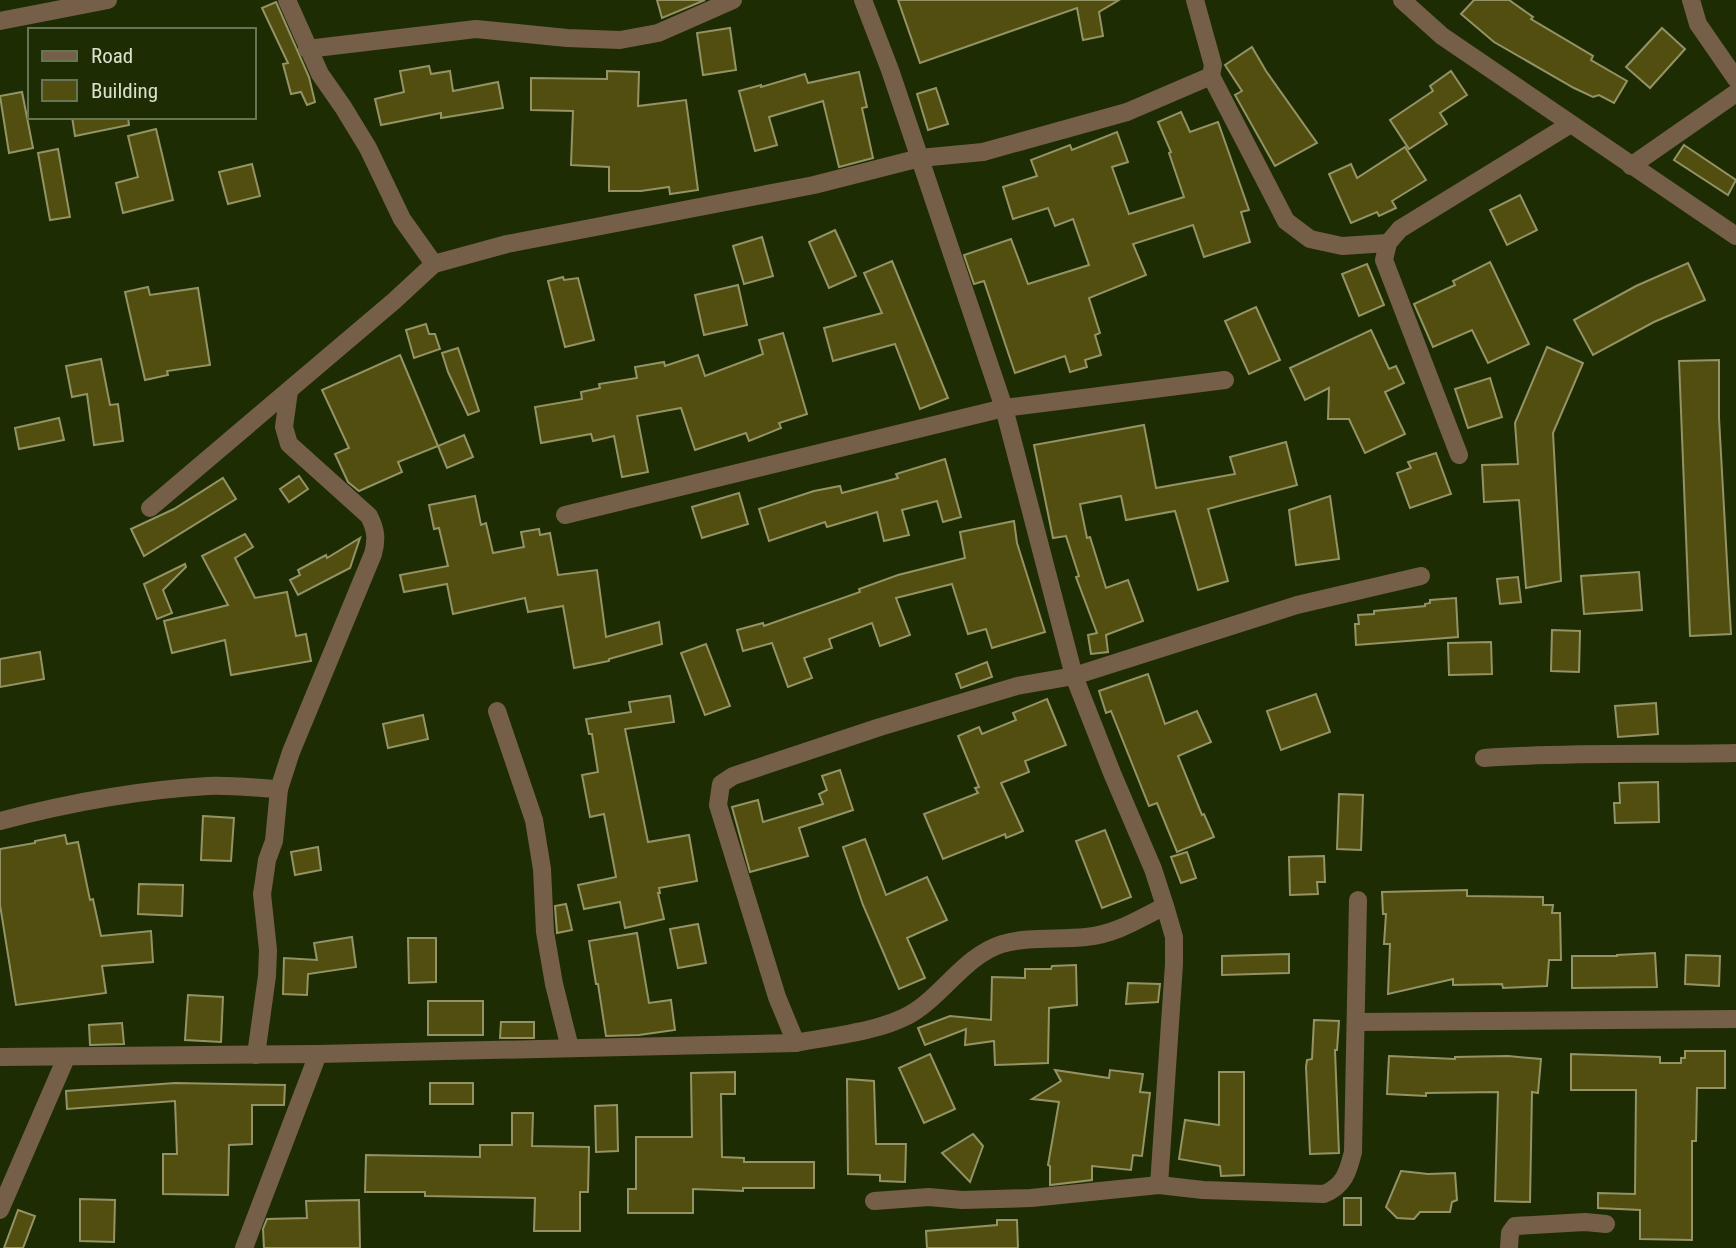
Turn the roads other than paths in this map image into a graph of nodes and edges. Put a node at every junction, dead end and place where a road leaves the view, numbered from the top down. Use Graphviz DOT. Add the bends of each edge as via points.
graph roads {
  1 [pos="108,0"];
  2 [pos="287,0"];
  3 [pos="733,0"];
  4 [pos="863,0"];
  5 [pos="1195,0"];
  6 [pos="1402,0"];
  7 [pos="1691,0"];
  8 [pos="0,21"];
  9 [pos="307,49"];
  10 [pos="1211,76"];
  11 [pos="1736,79"];
  12 [pos="1736,93"];
  13 [pos="1569,125"];
  14 [pos="920,158"];
  15 [pos="1630,166"];
  16 [pos="1736,236"];
  17 [pos="1388,243"];
  18 [pos="434,264"];
  19 [pos="1226,380"];
  20 [pos="289,391"];
  21 [pos="1004,408"];
  22 [pos="1459,455"];
  23 [pos="150,508"];
  24 [pos="565,515"];
  25 [pos="1421,576"];
  26 [pos="1074,676"];
  27 [pos="497,711"];
  28 [pos="1736,753"];
  29 [pos="1484,758"];
  30 [pos="279,789"];
  31 [pos="0,821"];
  32 [pos="1358,900"];
  33 [pos="1165,906"];
  34 [pos="1736,1019"];
  35 [pos="1356,1022"];
  36 [pos="796,1043"];
  37 [pos="570,1048"];
  38 [pos="318,1054"];
  39 [pos="256,1055"];
  40 [pos="0,1057"];
  41 [pos="66,1058"];
  42 [pos="1159,1185"];
  43 [pos="874,1201"];
  44 [pos="0,1210"];
  45 [pos="1606,1224"];
  46 [pos="244,1248"];
  47 [pos="1509,1248"];
  1 -- 8 [label="street"];
  2 -- 9 [label="street"];
  3 -- 9 [label="street" via="658,33 620,40 476,29"];
  4 -- 14 [label="street"];
  5 -- 10 [label="street" via="1213,65"];
  6 -- 13 [label="street" via="1442,36"];
  7 -- 11 [label="street" via="1698,24"];
  9 -- 18 [label="street" via="368,148 402,219"];
  10 -- 14 [label="street" via="1127,111 983,152"];
  10 -- 17 [label="street" via="1286,221 1310,239 1342,246"];
  12 -- 15 [label="street"];
  13 -- 15 [label="street"];
  13 -- 17 [label="street" via="1401,229"];
  14 -- 18 [label="street" via="814,185 506,244"];
  14 -- 21 [label="street"];
  15 -- 16 [label="street"];
  17 -- 22 [label="street" via="1384,260"];
  18 -- 20 [label="street"];
  19 -- 21 [label="street"];
  20 -- 23 [label="street"];
  20 -- 30 [label="street" via="284,427 289,444 369,516 376,540"];
  21 -- 24 [label="street"];
  21 -- 26 [label="street"];
  25 -- 26 [label="street" via="1297,606"];
  26 -- 33 [label="street"];
  26 -- 36 [label="street" via="1017,686 892,723 733,776 721,785 718,805 776,996"];
  27 -- 37 [label="street" via="534,820 545,932"];
  28 -- 29 [label="street"];
  30 -- 31 [label="street" via="211,786 153,791"];
  30 -- 39 [label="street" via="262,894 268,950"];
  32 -- 35 [label="street"];
  33 -- 36 [label="street" via="1120,930 1000,945 965,965 909,1015 864,1031"];
  33 -- 42 [label="street" via="1174,937 1174,964"];
  34 -- 35 [label="street"];
  35 -- 42 [label="street" via="1353,1153 1337,1188 1324,1194"];
  36 -- 37 [label="street"];
  37 -- 38 [label="street"];
  38 -- 39 [label="street"];
  38 -- 46 [label="street"];
  39 -- 41 [label="street"];
  40 -- 41 [label="street"];
  41 -- 44 [label="street"];
  42 -- 43 [label="street" via="1031,1198"];
  45 -- 47 [label="street" via="1515,1226"];
}
